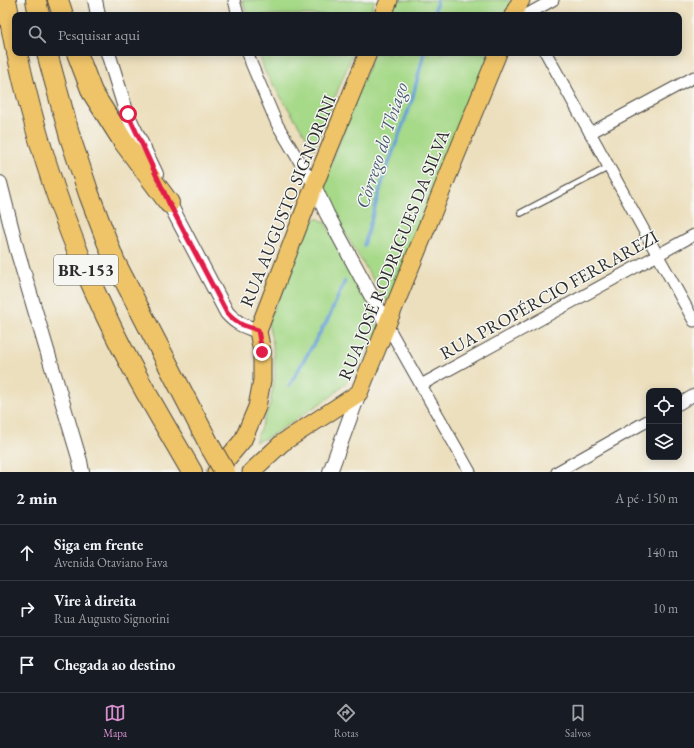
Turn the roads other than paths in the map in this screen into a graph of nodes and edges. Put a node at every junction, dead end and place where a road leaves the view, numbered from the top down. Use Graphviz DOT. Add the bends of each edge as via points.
graph roads {
  1 [pos="6,0"];
  2 [pos="36,0"];
  3 [pos="58,0"];
  4 [pos="95,0"];
  5 [pos="234,0"];
  6 [pos="390,0"];
  7 [pos="553,0"];
  8 [pos="520,8"];
  9 [pos="38,12"];
  10 [pos="62,12"];
  11 [pos="97,12"];
  12 [pos="237,12"];
  13 [pos="384,12"];
  14 [pos="12,31"];
  15 [pos="18,56"];
  16 [pos="48,56"];
  17 [pos="78,56"];
  18 [pos="109,56"];
  19 [pos="249,56"];
  20 [pos="367,56"];
  21 [pos="497,56"];
  22 [pos="548,56"];
  23 [pos="694,77"];
  24 [pos="590,133"];
  25 [pos="609,167"];
  26 [pos="0,183"];
  27 [pos="314,186"];
  28 [pos="169,203"];
  29 [pos="521,213"];
  30 [pos="694,235"];
  31 [pos="657,255"];
  32 [pos="694,322"];
  33 [pos="387,325"];
  34 [pos="258,330"];
  35 [pos="421,385"];
  36 [pos="359,393"];
  37 [pos="694,395"];
  38 [pos="682,402"];
  39 [pos="646,422"];
  40 [pos="82,472"];
  41 [pos="192,472"];
  42 [pos="216,472"];
  43 [pos="225,472"];
  44 [pos="251,472"];
  45 [pos="330,472"];
  46 [pos="470,472"];
  47 [pos="556,472"];
  1 -- 14 [label="highway"];
  2 -- 9 [label="highway"];
  3 -- 10 [label="highway"];
  4 -- 11 [label="street"];
  5 -- 12 [label="street"];
  6 -- 13 [label="main road"];
  7 -- 8 [label="street"];
  15 -- 41 [label="highway, BR-153" via="35,128 57,198 81,259 106,316 135,372"];
  16 -- 43 [label="highway, BR-153, bridge" via="70,137 114,260"];
  17 -- 28 [label="highway" via="92,92 123,141"];
  18 -- 28 [label="street" via="128,114"];
  19 -- 27 [label="street" via="277,124"];
  20 -- 27 [label="main road, RUA AUGUSTO SIGNORINI"];
  21 -- 33 [label="main road, RUA JOSÉ RODRIGUES DA SILVA"];
  22 -- 24 [label="street"];
  23 -- 24 [label="street"];
  24 -- 25 [label="street"];
  25 -- 29 [label="lane"];
  25 -- 31 [label="street"];
  26 -- 40 [label="street"];
  27 -- 33 [label="street"];
  27 -- 34 [label="main road, RUA AUGUSTO SIGNORINI"];
  28 -- 34 [label="street" via="227,313 243,326"];
  30 -- 31 [label="street, RUA PROPÉRCIO FERRAREZI"];
  31 -- 32 [label="street"];
  31 -- 35 [label="street, RUA PROPÉRCIO FERRAREZI"];
  33 -- 35 [label="street"];
  33 -- 36 [label="main road, RUA JOSÉ RODRIGUES DA SILVA"];
  34 -- 42 [label="main road, RUA AUGUSTO SIGNORINI" via="262,352 262,380 257,407 243,440"];
  35 -- 46 [label="street"];
  36 -- 44 [label="main road" via="282,443"];
  36 -- 45 [label="street, RUA JOSÉ RODRIGUES DA SILVA"];
  37 -- 38 [label="street"];
  39 -- 47 [label="street"];
}
